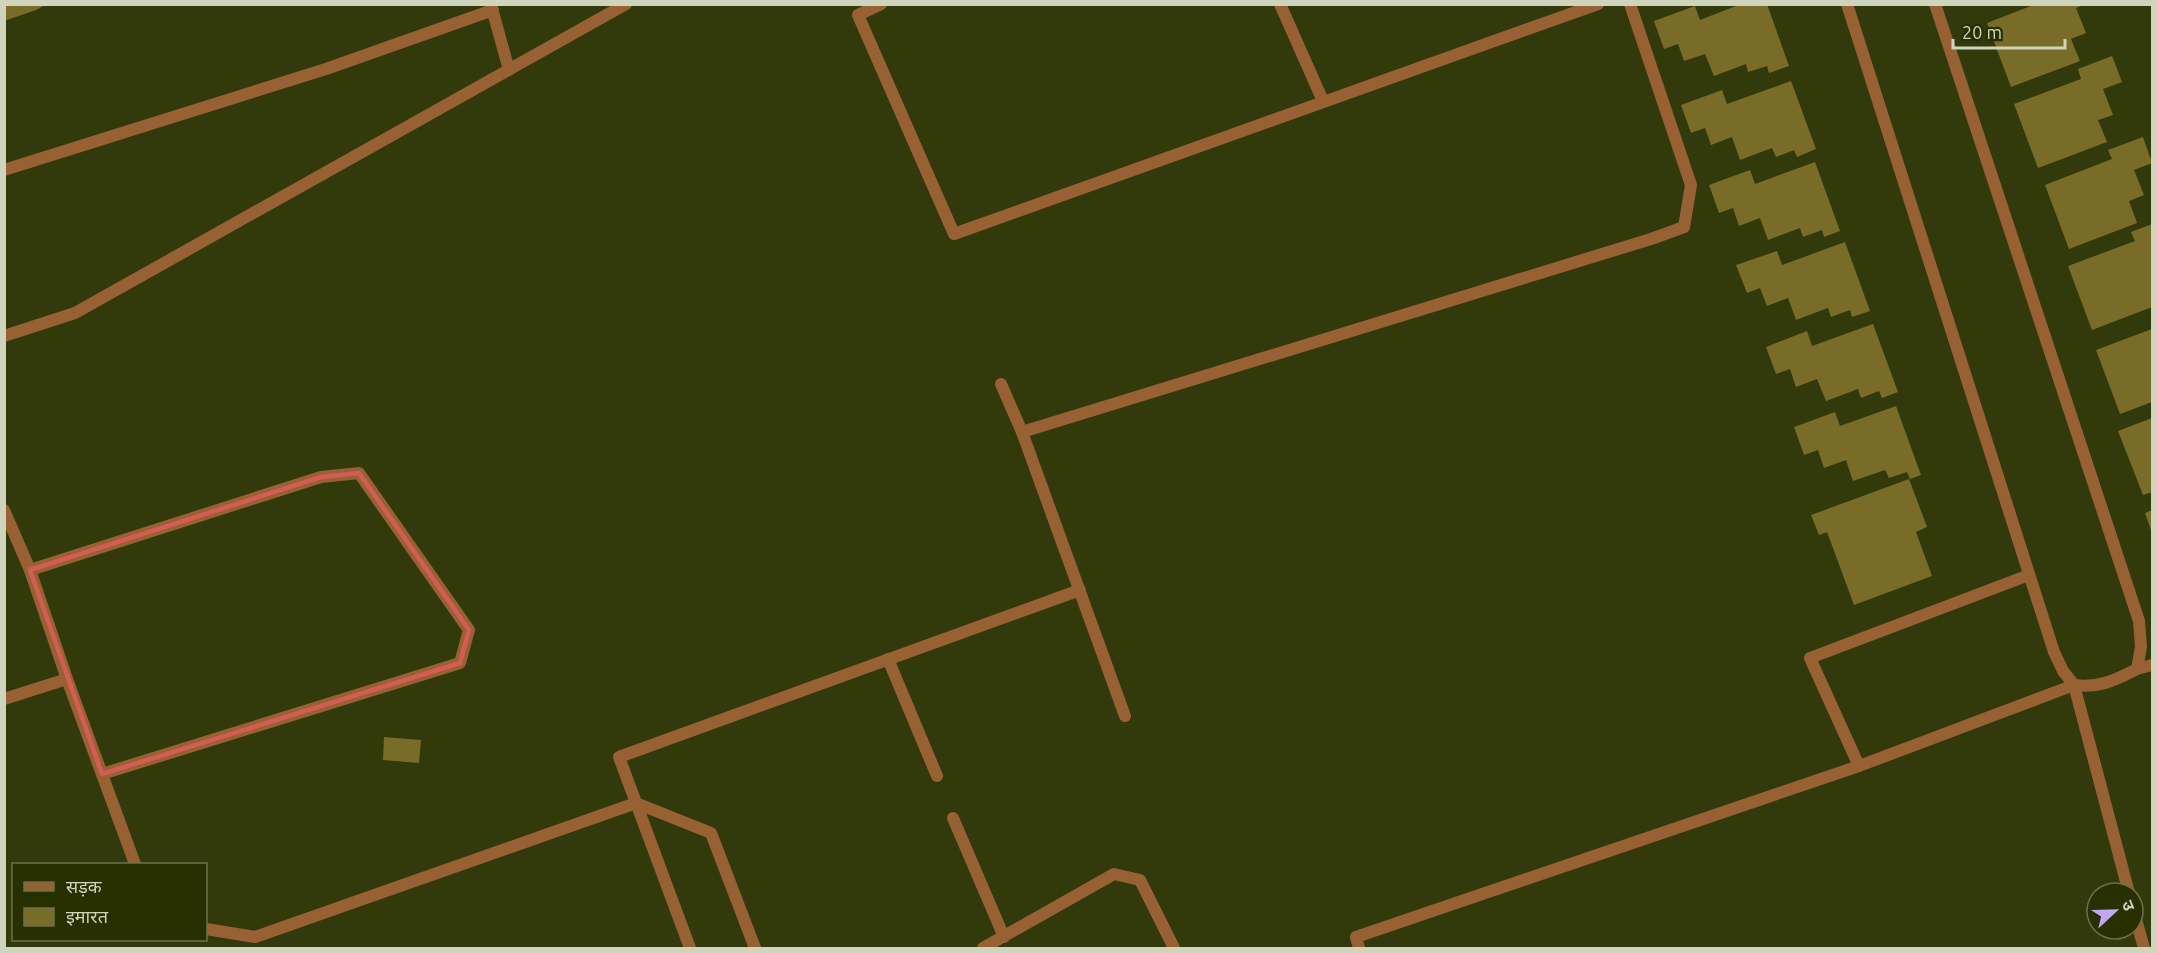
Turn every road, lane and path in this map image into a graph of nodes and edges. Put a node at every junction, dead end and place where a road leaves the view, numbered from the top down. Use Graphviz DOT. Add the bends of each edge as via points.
graph roads {
  1 [pos="626,4"];
  2 [pos="881,4"];
  3 [pos="1280,4"];
  4 [pos="1598,4"];
  5 [pos="1630,4"];
  6 [pos="1847,4"];
  7 [pos="1935,4"];
  8 [pos="492,7"];
  9 [pos="509,70"];
  10 [pos="1323,101"];
  11 [pos="4,171"];
  12 [pos="4,336"];
  13 [pos="1001,384"];
  14 [pos="1022,432"];
  15 [pos="4,510"];
  16 [pos="30,570"];
  17 [pos="2029,575"];
  18 [pos="1080,590"];
  19 [pos="888,659"];
  20 [pos="2152,665"];
  21 [pos="2137,669"];
  22 [pos="67,679"];
  23 [pos="2074,685"];
  24 [pos="4,699"];
  25 [pos="1125,716"];
  26 [pos="1860,766"];
  27 [pos="102,774"];
  28 [pos="937,776"];
  29 [pos="636,802"];
  30 [pos="953,818"];
  31 [pos="135,863"];
  32 [pos="2126,881"];
  33 [pos="207,929"];
  34 [pos="1004,937"];
  35 [pos="690,948"];
  36 [pos="756,948"];
  37 [pos="983,948"];
  38 [pos="1174,948"];
  39 [pos="1359,948"];
  1 -- 9 [label="street"];
  2 -- 10 [label="street" via="858,15 954,234"];
  3 -- 10 [label="street"];
  4 -- 10 [label="street"];
  5 -- 14 [label="street" via="1691,184 1684,227"];
  6 -- 17 [label="street"];
  7 -- 21 [label="street" via="2139,621 2141,647"];
  8 -- 9 [label="street"];
  8 -- 11 [label="street" via="326,69"];
  9 -- 12 [label="street" via="75,313"];
  13 -- 14 [label="street"];
  14 -- 18 [label="street"];
  15 -- 16 [label="street"];
  16 -- 22 [label="street"];
  16 -- 27 [label="street" via="321,477 359,473 469,630 460,663"];
  17 -- 23 [label="street" via="2054,652"];
  17 -- 26 [label="street" via="1810,658"];
  18 -- 19 [label="street"];
  18 -- 25 [label="street"];
  19 -- 28 [label="street"];
  19 -- 29 [label="street" via="619,757"];
  20 -- 21 [label="street"];
  21 -- 23 [label="street" via="2109,683"];
  22 -- 24 [label="street"];
  22 -- 27 [label="street"];
  23 -- 26 [label="street"];
  23 -- 32 [label="street"];
  26 -- 39 [label="street" via="1356,937"];
  27 -- 31 [label="street"];
  29 -- 33 [label="street" via="255,937"];
  29 -- 35 [label="street"];
  29 -- 36 [label="street" via="711,833"];
  30 -- 34 [label="street"];
  34 -- 37 [label="street"];
  34 -- 38 [label="street" via="1114,874 1140,880"];
}
